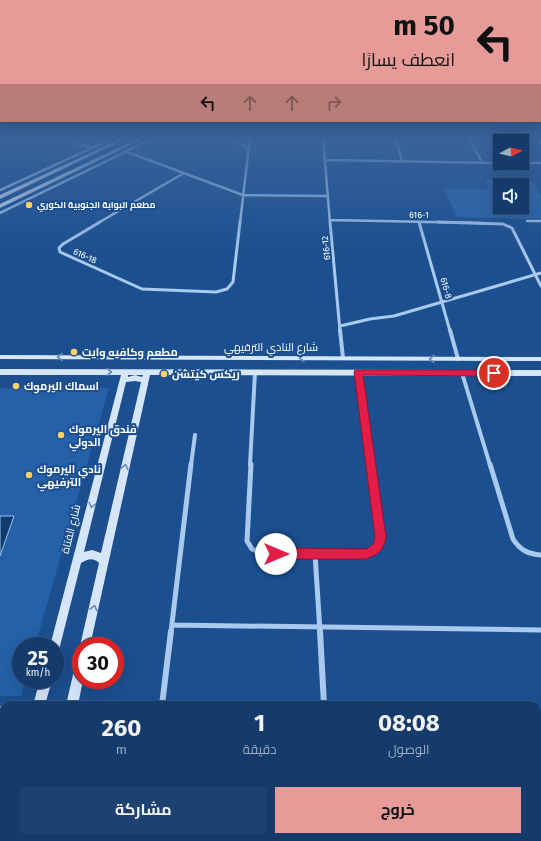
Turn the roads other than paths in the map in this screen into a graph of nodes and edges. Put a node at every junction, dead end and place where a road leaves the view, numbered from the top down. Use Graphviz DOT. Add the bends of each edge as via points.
graph roads {
  1 [pos="30,176"];
  2 [pos="44,176"];
  3 [pos="63,176"];
  4 [pos="77,176"];
  5 [pos="178,176"];
  6 [pos="193,176"];
  7 [pos="245,176"];
  8 [pos="326,176"];
  9 [pos="0,190"];
  10 [pos="243,195"];
  11 [pos="327,196"];
  12 [pos="0,197"];
  13 [pos="0,206"];
  14 [pos="0,213"];
  15 [pos="330,220"];
  16 [pos="527,221"];
  17 [pos="541,221"];
  18 [pos="420,222"];
  19 [pos="541,273"];
  20 [pos="536,275"];
  21 [pos="541,286"];
  22 [pos="443,302"];
  23 [pos="340,326"];
  24 [pos="0,357"];
  25 [pos="343,358"];
  26 [pos="400,358"];
  27 [pos="458,359"];
  28 [pos="541,359"];
  29 [pos="0,372"];
  30 [pos="255,372"];
  31 [pos="358,372"];
  32 [pos="401,373"];
  33 [pos="462,373"];
  34 [pos="541,373"];
  35 [pos="124,376"];
  36 [pos="146,376"];
  37 [pos="195,435"];
  38 [pos="315,554"];
  39 [pos="541,555"];
  40 [pos="78,560"];
  41 [pos="104,562"];
  42 [pos="172,625"];
  43 [pos="319,627"];
  44 [pos="541,630"];
  45 [pos="57,637"];
  46 [pos="87,637"];
  47 [pos="43,689"];
  48 [pos="76,689"];
  49 [pos="40,701"];
  50 [pos="73,701"];
  51 [pos="162,701"];
  52 [pos="324,701"];
  1 -- 9 [label="street"];
  2 -- 12 [label="street"];
  3 -- 13 [label="street"];
  4 -- 14 [label="street"];
  5 -- 10 [label="street, 616-18" via="63,244 59,248 60,252 142,289 216,292 226,289 233,282"];
  6 -- 10 [label="street"];
  7 -- 10 [label="street"];
  8 -- 11 [label="street, 616-12"];
  10 -- 11 [label="street"];
  11 -- 15 [label="street, 616-12"];
  15 -- 18 [label="street, 616-1"];
  15 -- 23 [label="street, 616-12"];
  16 -- 17 [label="street"];
  18 -- 20 [label="street, 616-1" via="497,223 508,226 514,231"];
  18 -- 22 [label="street, 616-8"];
  19 -- 20 [label="street"];
  20 -- 21 [label="street"];
  20 -- 22 [label="street"];
  22 -- 23 [label="street" via="394,316"];
  22 -- 27 [label="street, 616-8"];
  23 -- 25 [label="street, 616-12"];
  25 -- 24 [label="street, شارع النادي الترفيهي, one-way"];
  25 -- 26 [label="street, شارع النادي الترفيهي"];
  27 -- 26 [label="street, شارع النادي الترفيهي, one-way"];
  26 -- 32 [label="street"];
  27 -- 28 [label="street, شارع النادي الترفيهي"];
  29 -- 35 [label="street, one-way"];
  30 -- 31 [label="street"];
  30 -- 36 [label="street"];
  30 -- 38 [label="street" via="247,541 251,549 259,553"];
  31 -- 32 [label="street"];
  31 -- 38 [label="street" via="380,541 377,549 369,553"];
  32 -- 33 [label="street"];
  33 -- 34 [label="street"];
  33 -- 39 [label="street" via="512,539 522,551"];
  35 -- 36 [label="street"];
  35 -- 40 [label="street, شارع الفتاة, one-way"];
  41 -- 36 [label="street, one-way"];
  37 -- 42 [label="street"];
  38 -- 43 [label="street"];
  40 -- 41 [label="street" via="93,554 98,555"];
  40 -- 45 [label="street, شارع الفتاة"];
  46 -- 41 [label="street, one-way"];
  42 -- 43 [label="street"];
  42 -- 51 [label="street"];
  43 -- 44 [label="street"];
  43 -- 52 [label="street"];
  47 -- 49 [label="street"];
  48 -- 50 [label="street"];
}
